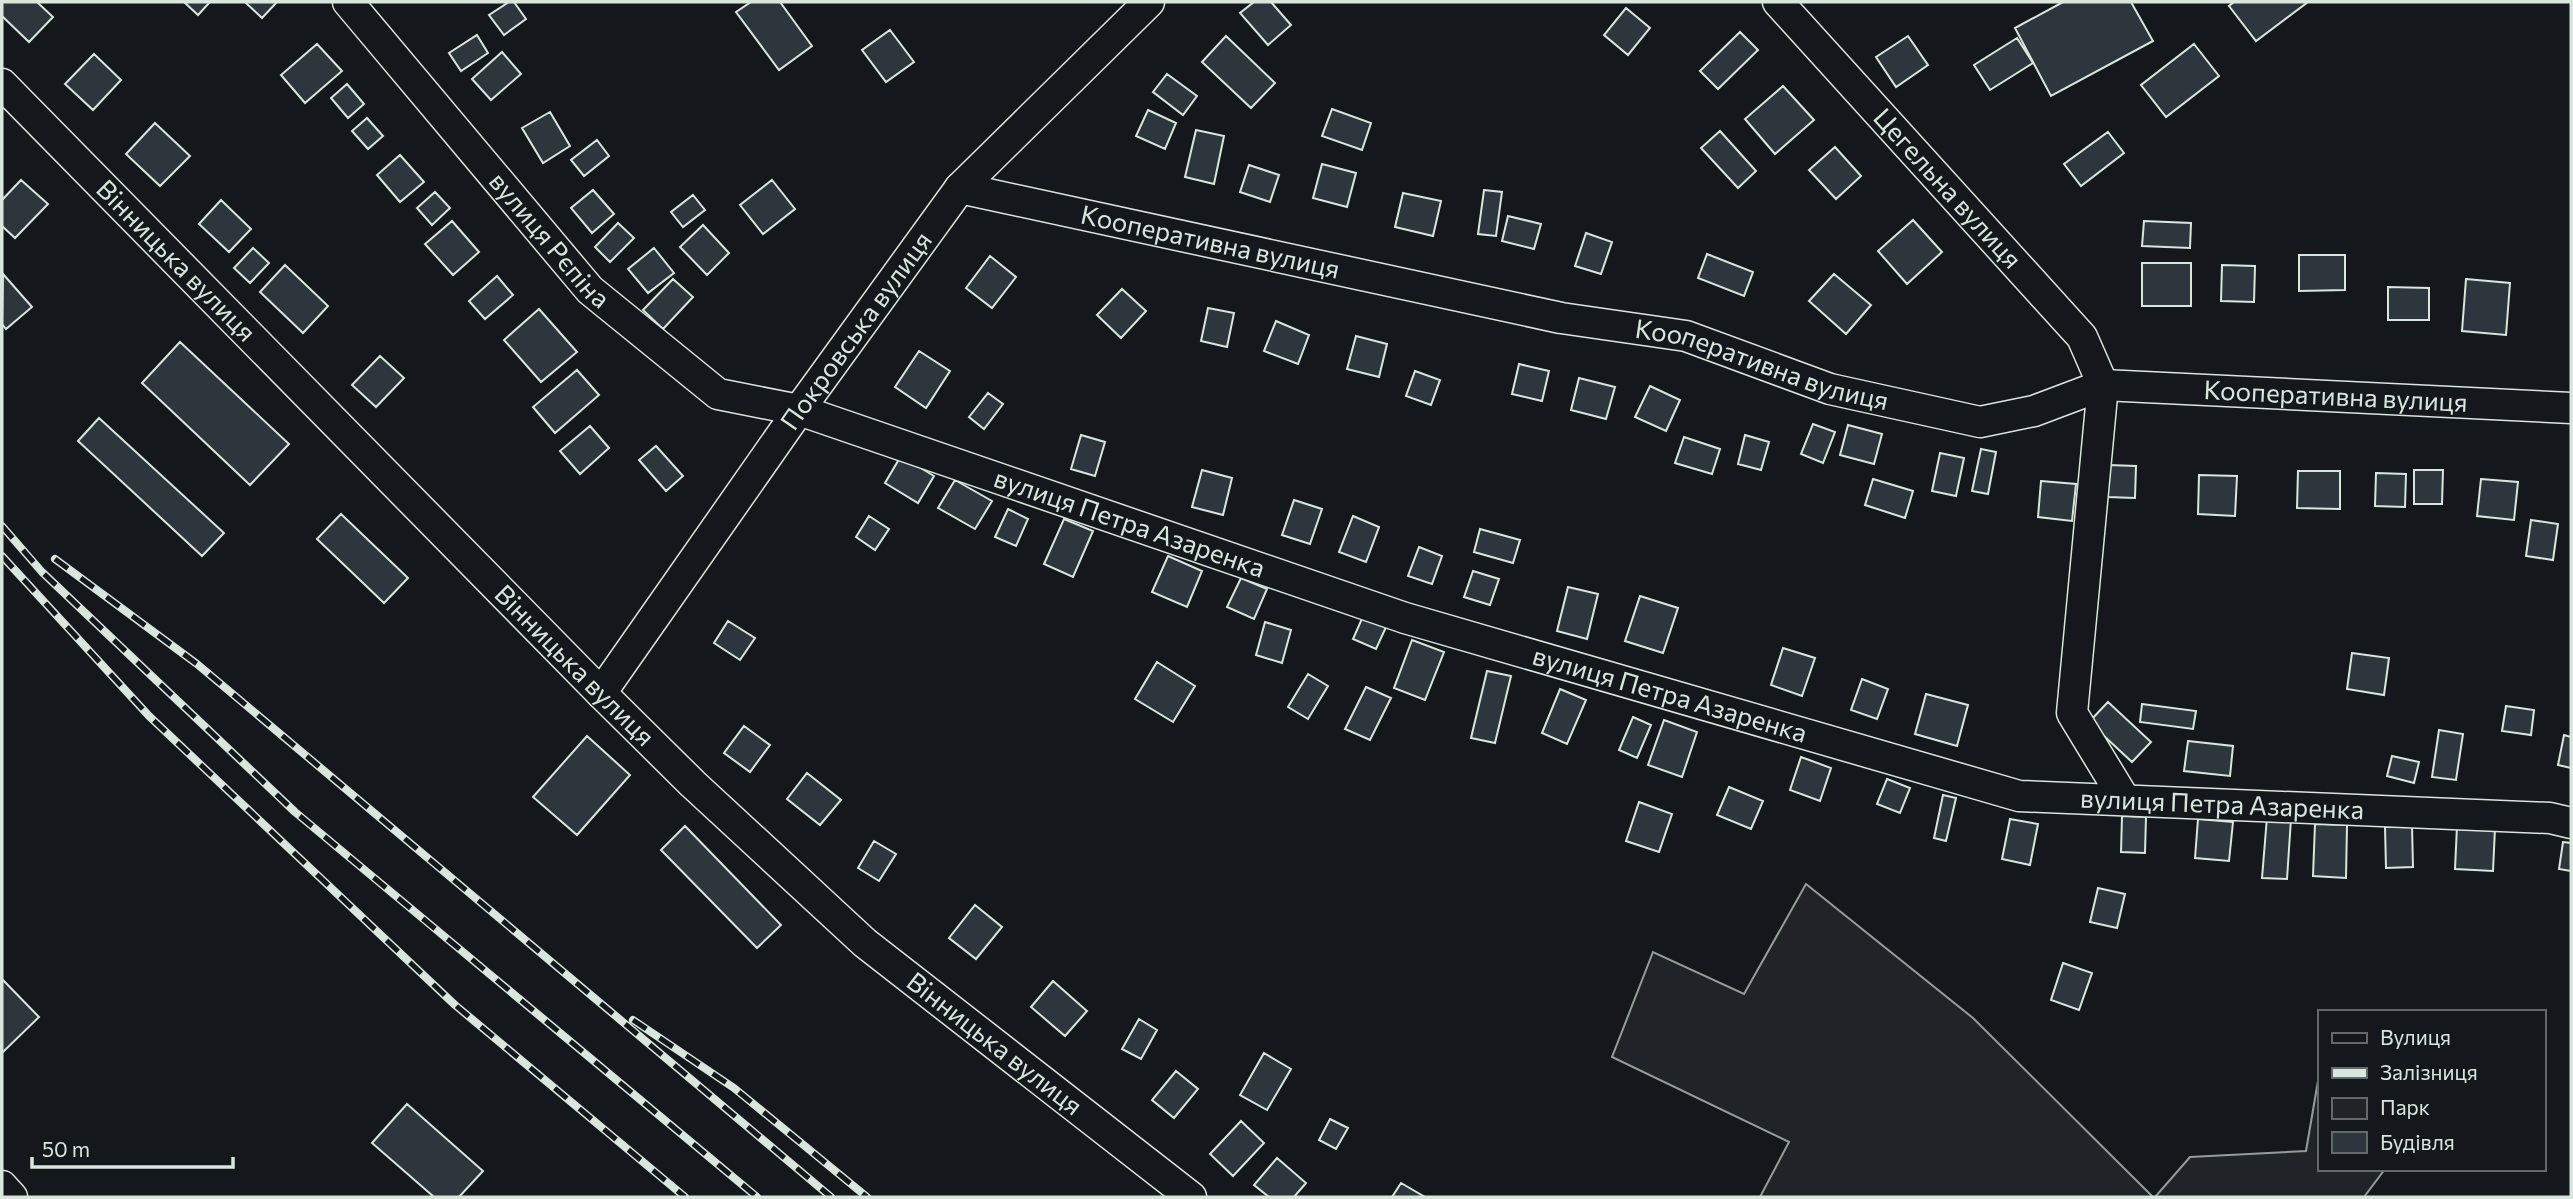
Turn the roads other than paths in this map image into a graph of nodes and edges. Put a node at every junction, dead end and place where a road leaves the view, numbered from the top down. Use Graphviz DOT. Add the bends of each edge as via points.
graph roads {
  1 [pos="348,2"];
  2 [pos="1149,2"];
  3 [pos="1778,2"];
  4 [pos="2,84"];
  5 [pos="960,188"];
  6 [pos="2103,385"];
  7 [pos="2571,408"];
  8 [pos="799,410"];
  9 [pos="601,693"];
  10 [pos="2125,800"];
  11 [pos="2571,823"];
  12 [pos="2,1186"];
  13 [pos="12,1197"];
  14 [pos="1191,1197"];
  1 -- 8 [label="street, вулиця Рєпіна" via="590,290 718,394"];
  2 -- 5 [label="street, Покровська вулиця"];
  3 -- 6 [label="street, Цегельна вулиця" via="2082,337"];
  4 -- 9 [label="street, Вінницька вулиця"];
  5 -- 6 [label="street, Кооперативна вулиця" via="1561,317 1686,336 1830,389 1980,422 2034,411"];
  5 -- 8 [label="street, Покровська вулиця"];
  6 -- 7 [label="street, Кооперативна вулиця"];
  6 -- 10 [label="street" via="2071,713"];
  8 -- 9 [label="street, Покровська вулиця"];
  8 -- 10 [label="street, вулиця Петра Азаренка" via="1405,618 2020,796"];
  9 -- 14 [label="street, Вінницька вулиця" via="865,943"];
  10 -- 11 [label="street, вулиця Петра Азаренка" via="2536,817"];
  12 -- 13 [label="street"];
}
